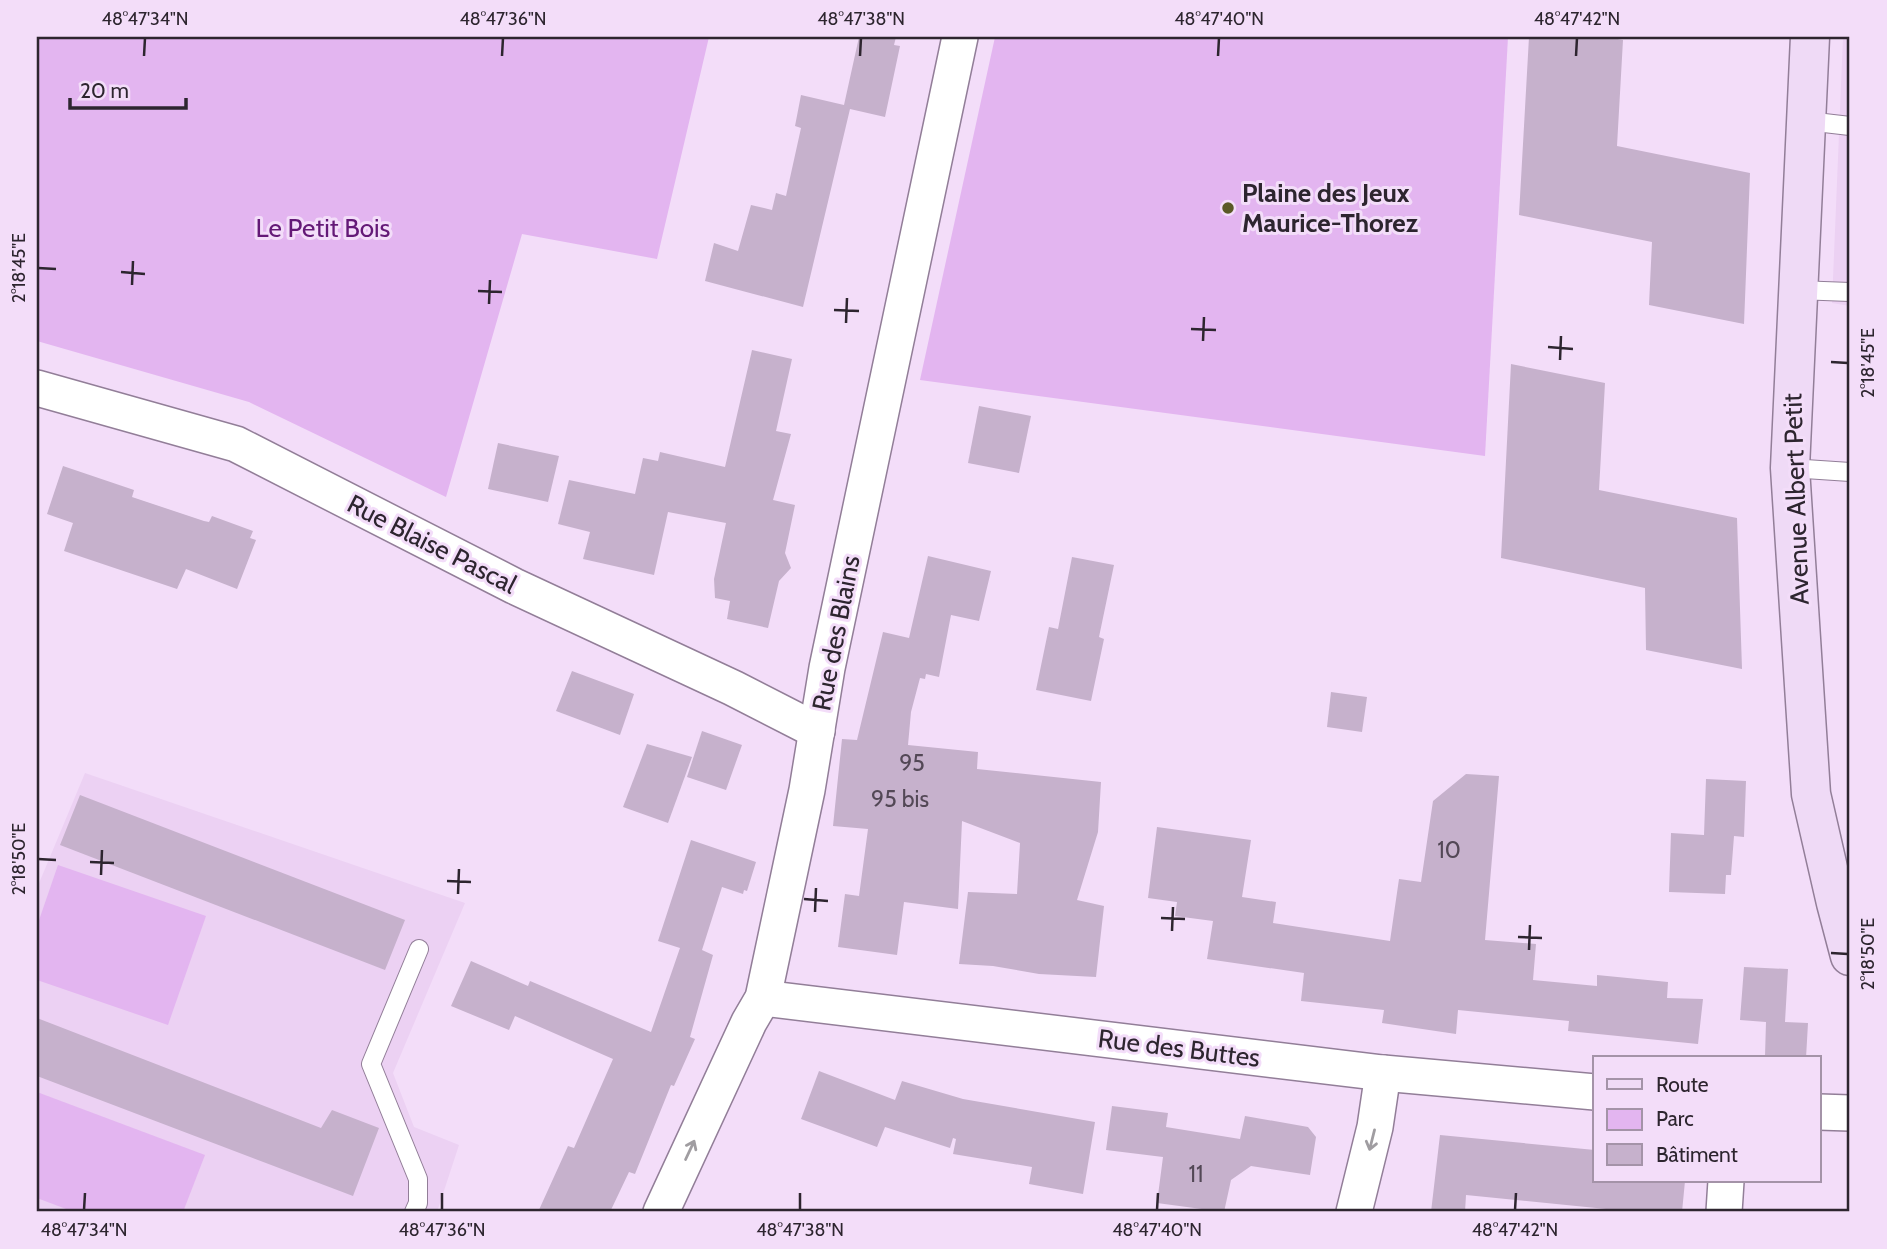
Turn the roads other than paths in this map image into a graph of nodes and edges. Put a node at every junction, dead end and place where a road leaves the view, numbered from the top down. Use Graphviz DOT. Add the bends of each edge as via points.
graph roads {
  1 [pos="960,37"];
  2 [pos="1810,37"];
  3 [pos="1807,121"];
  4 [pos="1850,125"];
  5 [pos="1797,290"];
  6 [pos="1850,292"];
  7 [pos="37,388"];
  8 [pos="1790,468"];
  9 [pos="1850,472"];
  10 [pos="817,731"];
  11 [pos="1849,942"];
  12 [pos="419,949"];
  13 [pos="763,998"];
  14 [pos="1384,1073"];
  15 [pos="1593,1092"];
  16 [pos="1820,1112"];
  17 [pos="1850,1113"];
  18 [pos="1726,1182"];
  19 [pos="414,1212"];
  20 [pos="661,1212"];
  21 [pos="1354,1212"];
  22 [pos="1724,1212"];
  1 -- 10 [label="street, Rue des Blains"];
  2 -- 3 [label="main road, Avenue Albert Petit"];
  3 -- 4 [label="lane"];
  3 -- 5 [label="main road, Avenue Albert Petit"];
  5 -- 6 [label="lane"];
  5 -- 8 [label="main road, Avenue Albert Petit"];
  7 -- 10 [label="street, Rue Blaise Pascal" via="236,444 514,586"];
  8 -- 9 [label="lane"];
  8 -- 11 [label="main road, Avenue Albert Petit" via="1811,793"];
  10 -- 13 [label="street, Rue des Blains"];
  12 -- 19 [label="lane" via="371,1064 418,1179"];
  13 -- 14 [label="street, Rue des Buttes"];
  20 -- 13 [label="street, Rue des Blains, one-way"];
  14 -- 15 [label="street, Rue des Buttes"];
  14 -- 21 [label="street, one-way"];
  16 -- 17 [label="street"];
  18 -- 22 [label="street"];
}
